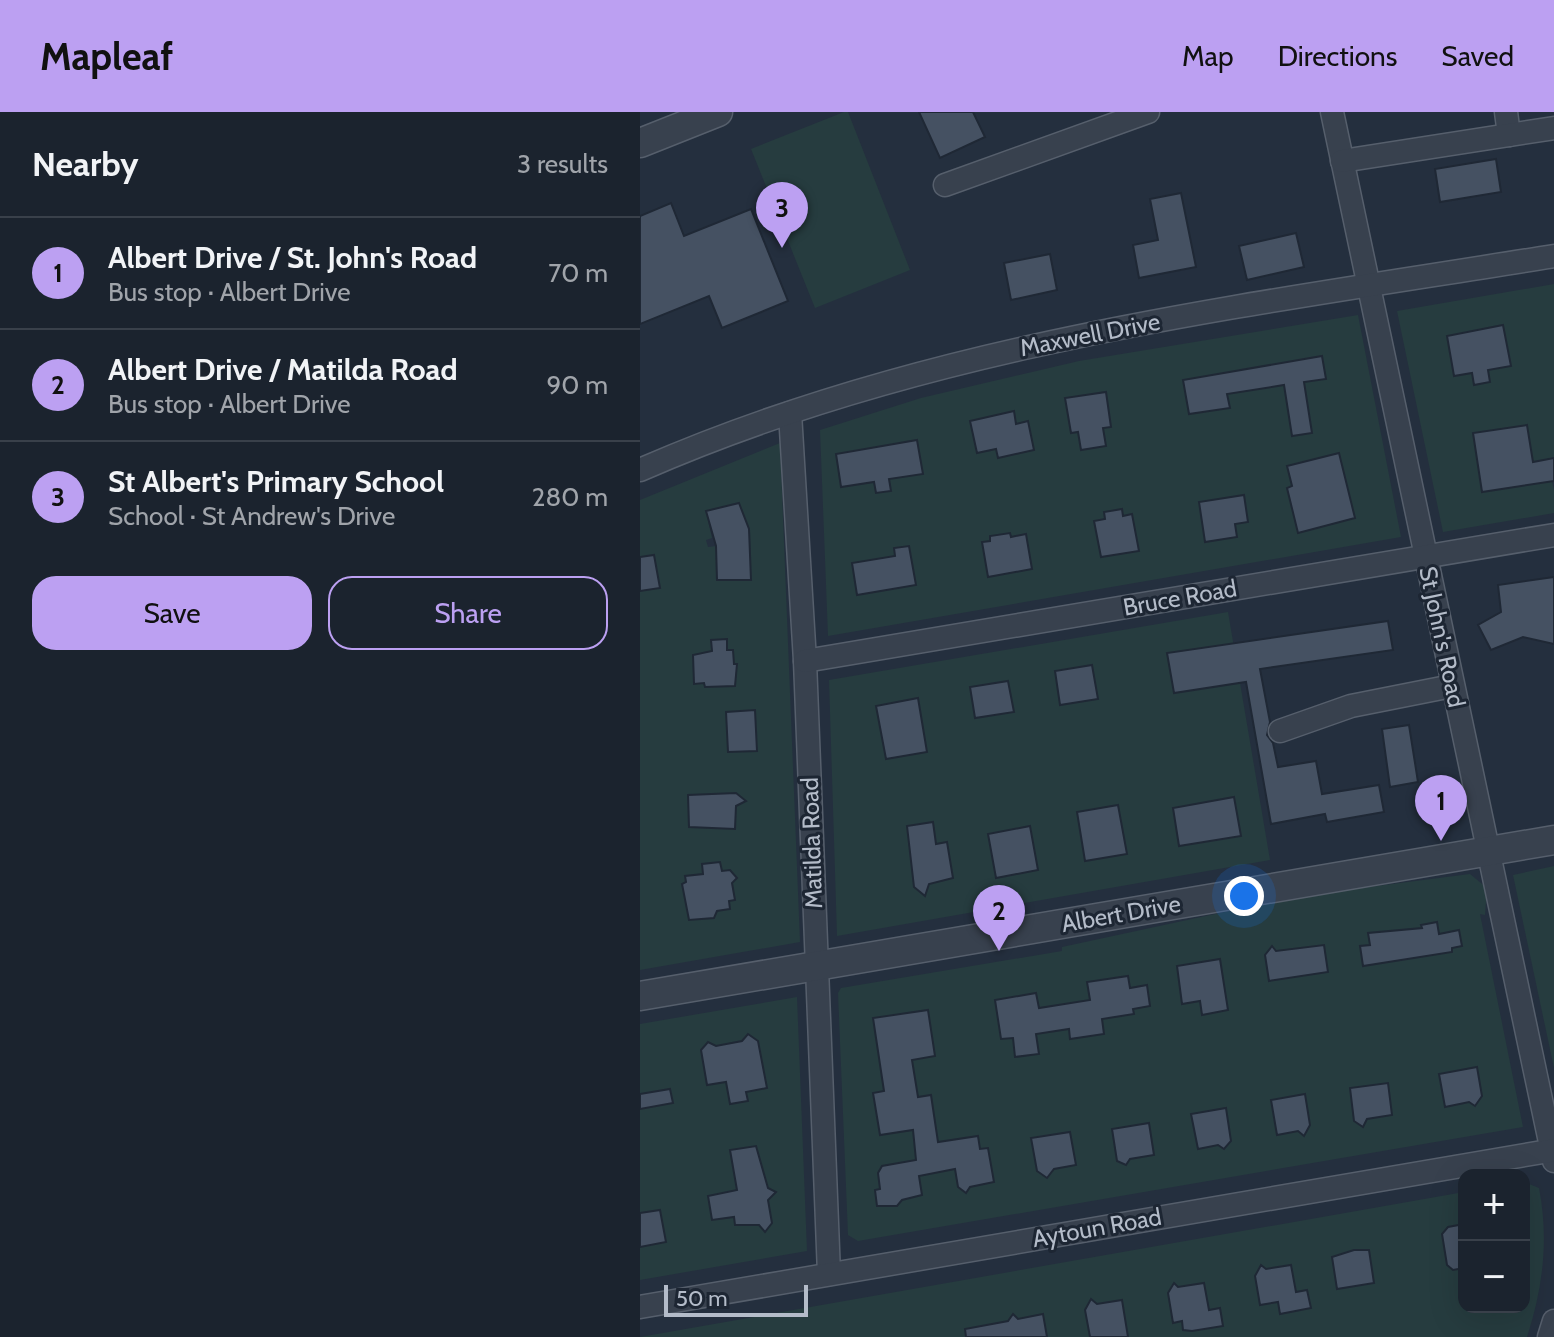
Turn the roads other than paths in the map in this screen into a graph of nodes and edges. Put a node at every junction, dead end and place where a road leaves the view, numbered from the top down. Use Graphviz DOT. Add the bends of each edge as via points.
graph roads {
  1 [pos="718,112"];
  2 [pos="1148,112"];
  3 [pos="1332,112"];
  4 [pos="1506,112"];
  5 [pos="1554,128"];
  6 [pos="1509,135"];
  7 [pos="640,143"];
  8 [pos="1342,161"];
  9 [pos="945,185"];
  10 [pos="1554,256"];
  11 [pos="1367,286"];
  12 [pos="790,413"];
  13 [pos="640,470"];
  14 [pos="1554,535"];
  15 [pos="1424,556"];
  16 [pos="805,661"];
  17 [pos="1452,686"];
  18 [pos="1280,731"];
  19 [pos="1554,840"];
  20 [pos="1488,852"];
  21 [pos="817,965"];
  22 [pos="640,996"];
  23 [pos="1553,1153"];
  24 [pos="829,1274"];
  25 [pos="640,1307"];
  26 [pos="1554,1321"];
  27 [pos="1549,1337"];
  1 -- 7 [label="street"];
  2 -- 9 [label="street"];
  3 -- 8 [label="street, St John's Road"];
  4 -- 6 [label="street"];
  5 -- 6 [label="street"];
  6 -- 8 [label="street"];
  8 -- 11 [label="street, St John's Road"];
  10 -- 11 [label="street, Maxwell Drive"];
  11 -- 12 [label="street, Maxwell Drive" via="1020,347"];
  11 -- 15 [label="street, St John's Road"];
  12 -- 13 [label="street, Maxwell Drive"];
  12 -- 16 [label="street, Matilda Road"];
  14 -- 15 [label="street, Bruce Road"];
  15 -- 16 [label="street, Bruce Road"];
  15 -- 17 [label="street, St John's Road"];
  16 -- 21 [label="street, Matilda Road"];
  17 -- 18 [label="street" via="1351,706"];
  17 -- 20 [label="street, St John's Road"];
  19 -- 20 [label="street, Albert Drive"];
  20 -- 21 [label="street, Albert Drive"];
  20 -- 23 [label="street, St John's Road"];
  21 -- 22 [label="street, Albert Drive"];
  21 -- 24 [label="street, Matilda Road"];
  23 -- 24 [label="street, Aytoun Road"];
  24 -- 25 [label="street, Aytoun Road"];
  26 -- 27 [label="street"];
}
